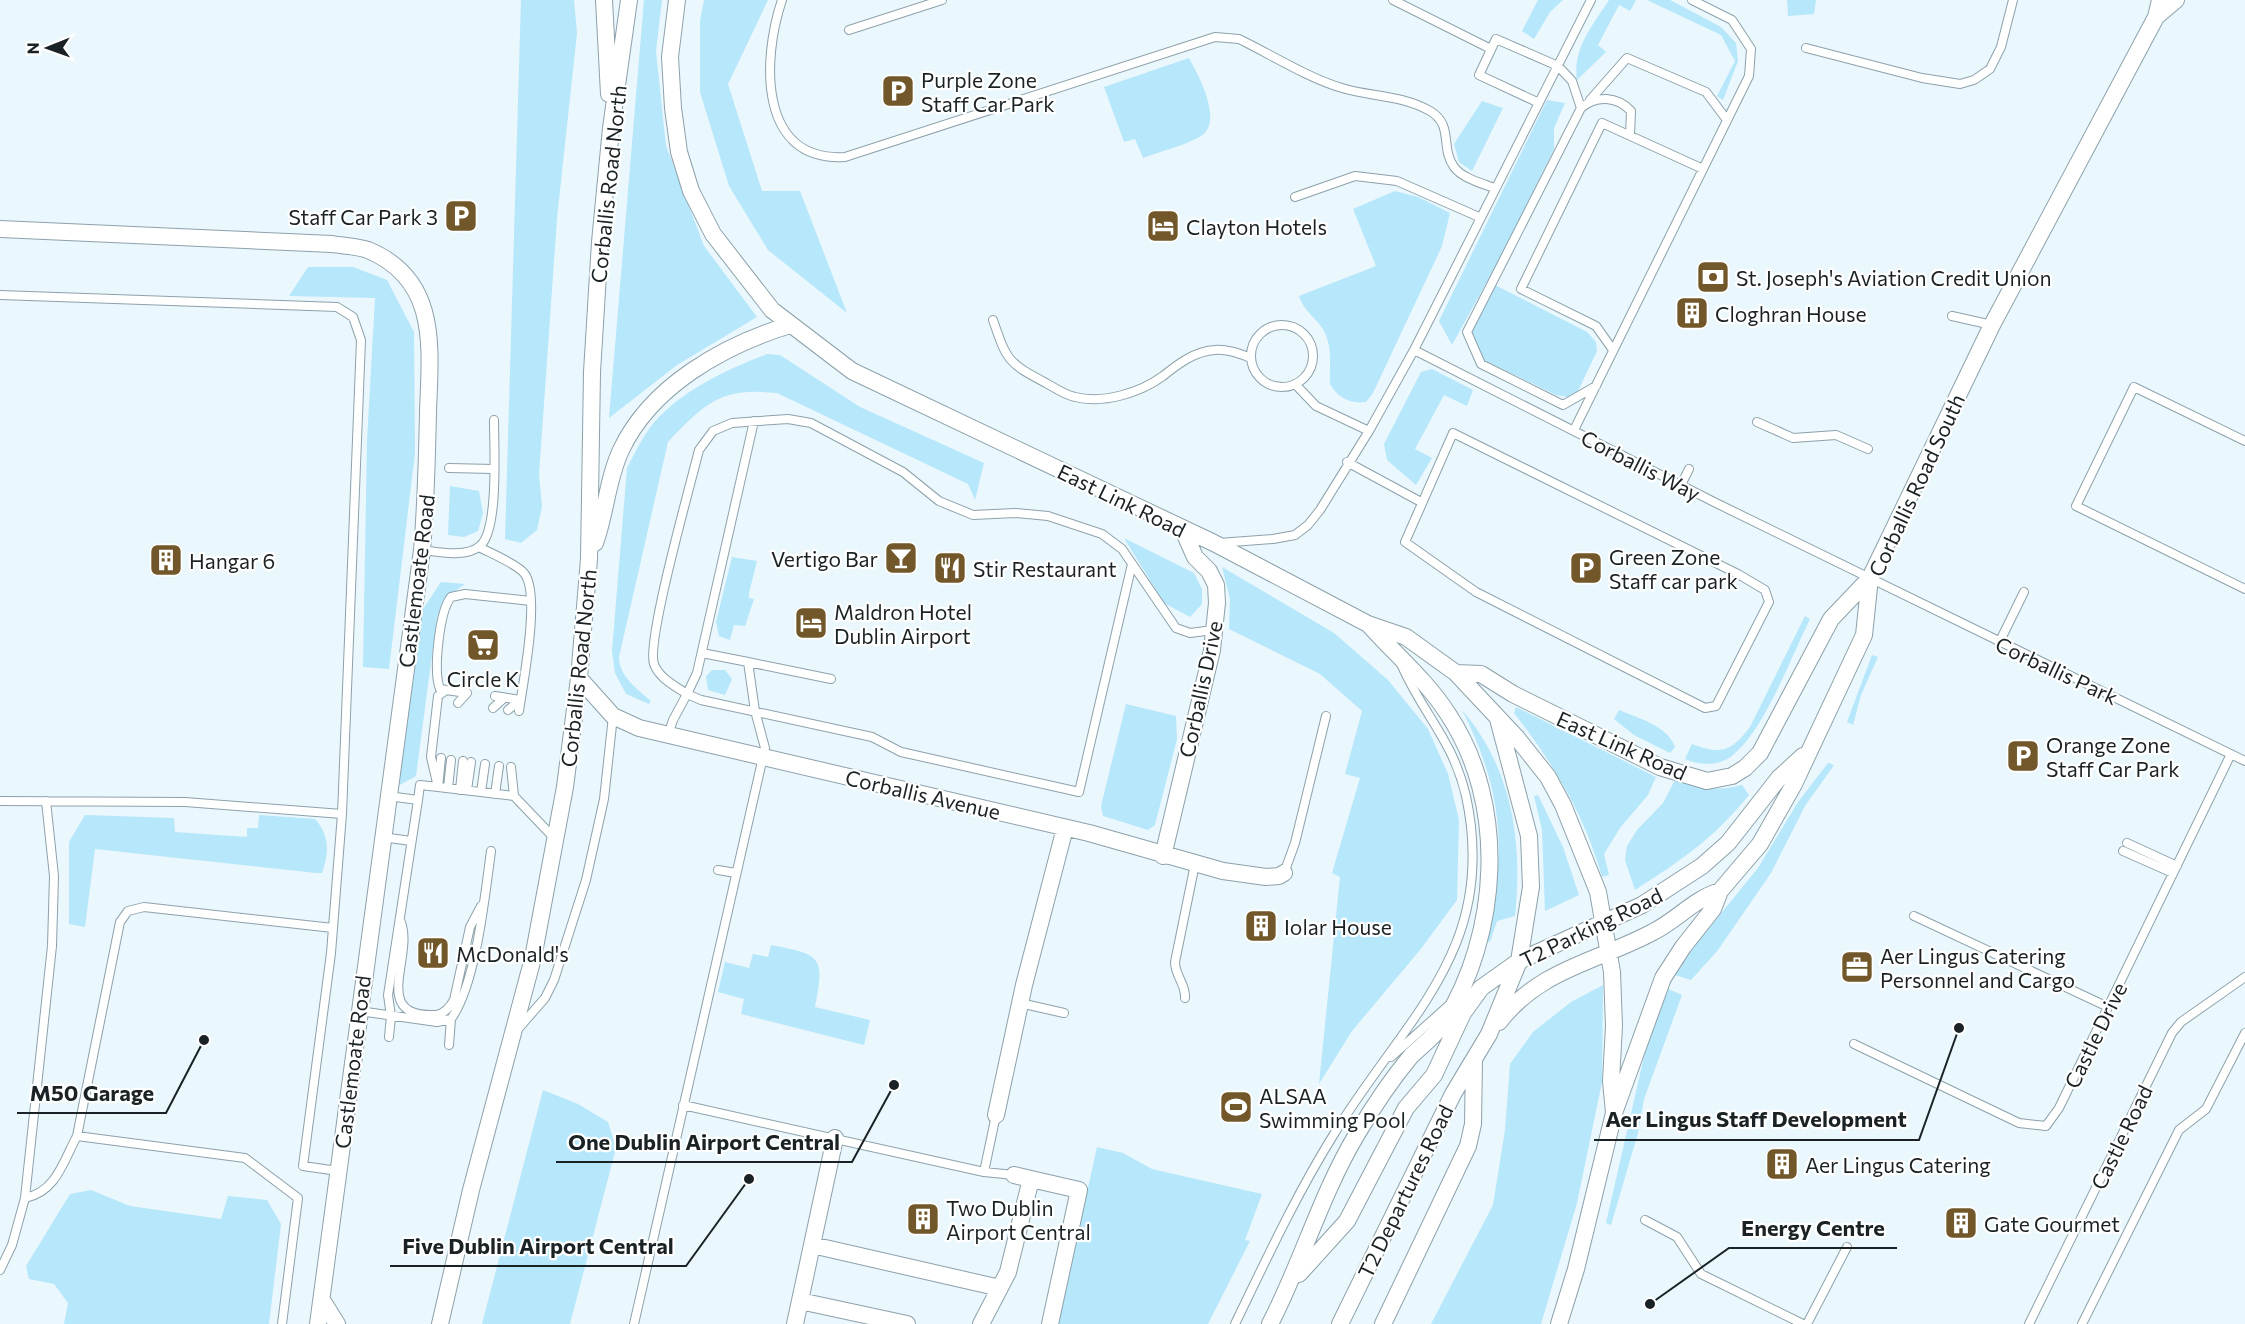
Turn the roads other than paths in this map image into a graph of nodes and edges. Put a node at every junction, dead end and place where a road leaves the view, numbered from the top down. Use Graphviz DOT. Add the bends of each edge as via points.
graph roads {
  1 [pos="604,0"];
  2 [pos="629,0"];
  3 [pos="677,0"];
  4 [pos="782,0"];
  5 [pos="942,0"];
  6 [pos="1393,0"];
  7 [pos="1591,0"];
  8 [pos="1692,0"];
  9 [pos="2013,0"];
  10 [pos="2160,0"];
  11 [pos="2176,0"];
  12 [pos="2156,17"];
  13 [pos="849,30"];
  14 [pos="1806,48"];
  15 [pos="1491,49"];
  16 [pos="1558,66"];
  17 [pos="1590,100"];
  18 [pos="1537,102"];
  19 [pos="1581,108"];
  20 [pos="1727,120"];
  21 [pos="611,128"];
  22 [pos="1630,135"];
  23 [pos="1703,169"];
  24 [pos="1494,188"];
  25 [pos="1295,196"];
  26 [pos="1479,217"];
  27 [pos="0,229"];
  28 [pos="0,294"];
  29 [pos="1952,315"];
  30 [pos="993,320"];
  31 [pos="790,324"];
  32 [pos="1992,325"];
  33 [pos="1414,350"];
  34 [pos="1613,350"];
  35 [pos="1251,358"];
  36 [pos="1296,384"];
  37 [pos="1597,386"];
  38 [pos="494,420"];
  39 [pos="753,421"];
  40 [pos="1757,422"];
  41 [pos="1369,430"];
  42 [pos="1574,430"];
  43 [pos="2245,441"];
  44 [pos="1868,449"];
  45 [pos="1347,462"];
  46 [pos="449,468"];
  47 [pos="493,469"];
  48 [pos="1689,469"];
  49 [pos="1681,485"];
  50 [pos="1421,502"];
  51 [pos="1183,530"];
  52 [pos="1215,543"];
  53 [pos="479,547"];
  54 [pos="422,550"];
  55 [pos="589,559"];
  56 [pos="1132,564"];
  57 [pos="1870,578"];
  58 [pos="2245,589"];
  59 [pos="2024,592"];
  60 [pos="531,601"];
  61 [pos="1368,624"];
  62 [pos="1213,630"];
  63 [pos="1999,643"];
  64 [pos="702,653"];
  65 [pos="1399,659"];
  66 [pos="748,662"];
  67 [pos="1456,672"];
  68 [pos="579,678"];
  69 [pos="831,679"];
  70 [pos="451,691"];
  71 [pos="687,694"];
  72 [pos="495,696"];
  73 [pos="504,698"];
  74 [pos="520,700"];
  75 [pos="447,701"];
  76 [pos="458,703"];
  77 [pos="493,708"];
  78 [pos="508,710"];
  79 [pos="519,711"];
  80 [pos="755,711"];
  81 [pos="613,716"];
  82 [pos="1326,716"];
  83 [pos="1498,718"];
  84 [pos="668,735"];
  85 [pos="1807,751"];
  86 [pos="2231,753"];
  87 [pos="764,756"];
  88 [pos="441,758"];
  89 [pos="451,760"];
  90 [pos="2245,761"];
  91 [pos="467,762"];
  92 [pos="485,764"];
  93 [pos="499,766"];
  94 [pos="511,767"];
  95 [pos="438,787"];
  96 [pos="448,788"];
  97 [pos="463,790"];
  98 [pos="481,792"];
  99 [pos="495,794"];
  100 [pos="387,796"];
  101 [pos="514,796"];
  102 [pos="418,800"];
  103 [pos="0,801"];
  104 [pos="46,801"];
  105 [pos="342,814"];
  106 [pos="1065,828"];
  107 [pos="381,837"];
  108 [pos="556,840"];
  109 [pos="411,841"];
  110 [pos="2125,847"];
  111 [pos="491,851"];
  112 [pos="1163,856"];
  113 [pos="1194,864"];
  114 [pos="718,870"];
  115 [pos="2175,870"];
  116 [pos="735,873"];
  117 [pos="1284,873"];
  118 [pos="1720,891"];
  119 [pos="485,897"];
  120 [pos="1914,916"];
  121 [pos="400,920"];
  122 [pos="1603,922"];
  123 [pos="333,928"];
  124 [pos="1609,950"];
  125 [pos="1520,961"];
  126 [pos="2245,976"];
  127 [pos="1481,988"];
  128 [pos="1185,998"];
  129 [pos="1453,1002"];
  130 [pos="1020,1003"];
  131 [pos="2108,1007"];
  132 [pos="359,1011"];
  133 [pos="1064,1013"];
  134 [pos="391,1016"];
  135 [pos="451,1019"];
  136 [pos="2245,1033"];
  137 [pos="514,1034"];
  138 [pos="1489,1034"];
  139 [pos="389,1037"];
  140 [pos="1854,1044"];
  141 [pos="449,1045"];
  142 [pos="1474,1060"];
  143 [pos="1386,1061"];
  144 [pos="683,1105"];
  145 [pos="1614,1113"];
  146 [pos="996,1115"];
  147 [pos="77,1136"];
  148 [pos="835,1138"];
  149 [pos="338,1171"];
  150 [pos="984,1172"];
  151 [pos="1014,1175"];
  152 [pos="1031,1179"];
  153 [pos="25,1198"];
  154 [pos="1644,1220"];
  155 [pos="812,1245"];
  156 [pos="1847,1247"];
  157 [pos="0,1270"];
  158 [pos="1292,1281"];
  159 [pos="1000,1288"];
  160 [pos="322,1300"];
  161 [pos="800,1301"];
  162 [pos="439,1323"];
  163 [pos="282,1324"];
  164 [pos="318,1324"];
  165 [pos="337,1324"];
  166 [pos="634,1324"];
  167 [pos="795,1324"];
  168 [pos="907,1324"];
  169 [pos="981,1324"];
  170 [pos="1050,1324"];
  171 [pos="1235,1324"];
  172 [pos="1270,1324"];
  173 [pos="1340,1324"];
  174 [pos="1383,1324"];
  175 [pos="1559,1324"];
  176 [pos="1805,1324"];
  177 [pos="2029,1324"];
  178 [pos="2082,1324"];
  1 -- 21 [label="street"];
  2 -- 21 [label="street, Corballis Road North"];
  3 -- 31 [label="street, East Link Road" via="670,57 673,108 679,152 691,191 733,262 772,310"];
  4 -- 24 [label="lane" via="769,57 770,92 781,125 799,146 824,158 845,157 1227,36 1340,87 1398,97 1431,111 1447,130 1454,168"];
  5 -- 13 [label="lane"];
  6 -- 15 [label="lane"];
  7 -- 16 [label="lane"];
  8 -- 20 [label="lane" via="1732,20 1751,49 1749,76"];
  9 -- 14 [label="lane" via="2001,47 1990,69 1960,84"];
  10 -- 12 [label="street, Corballis Road South"];
  11 -- 12 [label="street, Corballis Road South"];
  12 -- 32 [label="street, Corballis Road South"];
  15 -- 16 [label="lane" via="1496,39"];
  15 -- 18 [label="lane" via="1479,75"];
  16 -- 18 [label="lane"];
  16 -- 19 [label="lane" via="1572,81"];
  17 -- 19 [label="lane"];
  17 -- 20 [label="lane" via="1627,58 1706,92"];
  17 -- 22 [label="lane" via="1606,98 1623,103 1631,111"];
  18 -- 24 [label="lane"];
  19 -- 37 [label="lane" via="1467,332 1481,364 1563,405"];
  20 -- 23 [label="lane"];
  21 -- 55 [label="street, Corballis Road North" via="595,308"];
  22 -- 23 [label="lane"];
  22 -- 34 [label="lane" via="1602,123 1521,289 1596,326"];
  23 -- 34 [label="lane"];
  24 -- 26 [label="lane"];
  25 -- 26 [label="lane" via="1355,176 1397,181"];
  26 -- 33 [label="lane"];
  27 -- 54 [label="street, Castlemoate Road" via="332,244 367,250 394,267 412,285 425,310 431,342 428,491"];
  28 -- 105 [label="lane" via="338,307 353,317 361,340"];
  29 -- 32 [label="lane"];
  30 -- 35 [label="lane" via="1004,355 1015,367 1074,397 1095,400 1122,395 1144,387 1204,351"];
  31 -- 51 [label="street, East Link Road" via="852,371"];
  31 -- 55 [label="street" via="748,340 693,371 657,398 620,452"];
  32 -- 57 [label="street, Corballis Road South"];
  33 -- 41 [label="lane"];
  33 -- 42 [label="lane, Corballis Way"];
  34 -- 37 [label="lane"];
  35 -- 36 [label="lane" via="1267,383 1286,387"];
  35 -- 36 [label="lane" via="1256,339 1272,326 1283,324 1302,331 1313,349 1314,360"];
  36 -- 41 [label="lane" via="1316,406"];
  37 -- 42 [label="lane"];
  38 -- 47 [label="lane"];
  39 -- 56 [label="lane" via="788,419 811,423 903,472 939,501 973,515 1048,516 1102,534 1122,549"];
  39 -- 64 [label="lane"];
  39 -- 71 [label="lane" via="732,423 713,431 699,450 680,524 652,656 659,674"];
  40 -- 44 [label="lane" via="1793,438 1836,435"];
  41 -- 45 [label="lane"];
  42 -- 49 [label="lane, Corballis Way"];
  43 -- 58 [label="lane" via="2134,387 2076,506"];
  45 -- 50 [label="lane"];
  45 -- 52 [label="lane" via="1320,510 1295,535"];
  46 -- 47 [label="lane"];
  47 -- 53 [label="lane" via="491,529"];
  48 -- 49 [label="lane"];
  49 -- 57 [label="lane, Corballis Way"];
  50 -- 50 [label="lane" via="1453,433 1738,574 1765,590 1769,602 1716,706 1705,708 1476,592 1405,542"];
  51 -- 52 [label="street, East Link Road"];
  51 -- 62 [label="street, Corballis Drive" via="1195,557 1216,585"];
  52 -- 61 [label="street, East Link Road"];
  53 -- 54 [label="lane" via="443,553"];
  53 -- 60 [label="lane" via="523,571 530,585"];
  54 -- 100 [label="street, Castlemoate Road"];
  55 -- 68 [label="street, Corballis Road North"];
  56 -- 62 [label="lane" via="1176,628 1190,633"];
  56 -- 80 [label="lane" via="1079,792 901,752 872,737"];
  57 -- 63 [label="lane, Corballis Park"];
  57 -- 67 [label="street, East Link Road" via="1831,619 1760,753 1745,768 1719,780 1707,781 1660,767 1481,674"];
  57 -- 85 [label="street, Corballis Road South" via="1864,635"];
  59 -- 63 [label="lane"];
  60 -- 70 [label="lane" via="465,594 451,597 443,612 436,679 440,689"];
  60 -- 74 [label="lane"];
  61 -- 65 [label="street, T2 Parking Road"];
  61 -- 67 [label="street, East Link Road" via="1406,637"];
  62 -- 112 [label="street, Corballis Drive" via="1212,650"];
  63 -- 86 [label="lane, Corballis Park"];
  64 -- 66 [label="lane"];
  64 -- 71 [label="lane"];
  65 -- 129 [label="street" via="1421,679 1453,722 1472,759 1484,800 1490,854 1485,912 1476,949"];
  65 -- 143 [label="lane, T2 Parking Road" via="1411,686 1448,742 1467,804 1472,850 1466,911 1446,969"];
  66 -- 69 [label="lane"];
  66 -- 80 [label="lane"];
  67 -- 83 [label="street, East Link Road"];
  68 -- 81 [label="street, Corballis Avenue"];
  68 -- 108 [label="street, Corballis Road North"];
  70 -- 75 [label="lane"];
  70 -- 76 [label="lane" via="467,693"];
  70 -- 95 [label="lane" via="438,696 431,757"];
  71 -- 80 [label="lane"];
  71 -- 84 [label="lane"];
  72 -- 73 [label="lane"];
  73 -- 74 [label="lane"];
  73 -- 77 [label="lane"];
  74 -- 78 [label="lane"];
  74 -- 79 [label="lane"];
  80 -- 87 [label="lane"];
  81 -- 84 [label="street, Corballis Avenue"];
  81 -- 137 [label="lane" via="600,818 570,932 545,998"];
  82 -- 117 [label="lane"];
  83 -- 122 [label="street, East Link Road" via="1548,777 1563,805 1593,879"];
  83 -- 125 [label="street" via="1530,845 1529,910"];
  84 -- 87 [label="street, Corballis Avenue"];
  85 -- 118 [label="street, Corballis Road South" via="1776,819"];
  85 -- 122 [label="street, T2 Parking Road" via="1779,778 1728,843 1702,866 1642,905"];
  86 -- 90 [label="lane, Corballis Park"];
  86 -- 115 [label="lane, Castle Drive"];
  87 -- 106 [label="street, Corballis Avenue"];
  87 -- 116 [label="lane"];
  88 -- 95 [label="lane"];
  89 -- 96 [label="lane"];
  91 -- 97 [label="lane"];
  92 -- 98 [label="lane"];
  93 -- 99 [label="lane"];
  94 -- 101 [label="lane"];
  95 -- 96 [label="lane"];
  95 -- 102 [label="lane" via="420,784"];
  96 -- 97 [label="lane"];
  97 -- 98 [label="lane"];
  98 -- 99 [label="lane"];
  99 -- 101 [label="lane"];
  100 -- 102 [label="lane"];
  100 -- 107 [label="street, Castlemoate Road"];
  101 -- 108 [label="lane"];
  102 -- 109 [label="lane"];
  103 -- 104 [label="lane"];
  104 -- 105 [label="lane" via="185,802"];
  104 -- 153 [label="lane" via="54,876 52,946"];
  105 -- 123 [label="lane"];
  106 -- 112 [label="street, Corballis Avenue"];
  106 -- 130 [label="street"];
  107 -- 109 [label="lane"];
  107 -- 132 [label="street, Castlemoate Road"];
  108 -- 137 [label="street, Corballis Road North"];
  109 -- 121 [label="lane"];
  110 -- 115 [label="lane"];
  111 -- 119 [label="lane"];
  112 -- 113 [label="street, Corballis Avenue"];
  113 -- 117 [label="street, Corballis Avenue" via="1266,877"];
  113 -- 128 [label="lane" via="1175,962"];
  114 -- 116 [label="lane"];
  115 -- 131 [label="lane, Castle Drive"];
  116 -- 144 [label="lane"];
  118 -- 124 [label="street" via="1704,896 1655,931"];
  118 -- 145 [label="street, Corballis Road South" via="1713,909 1663,978"];
  119 -- 121 [label="lane" via="470,927 454,1000 443,1013 411,1011 400,1001 405,932"];
  119 -- 135 [label="lane" via="461,1006"];
  120 -- 131 [label="lane"];
  121 -- 134 [label="lane" via="388,995"];
  122 -- 124 [label="street, Corballis Road South"];
  122 -- 125 [label="street, T2 Parking Road"];
  123 -- 147 [label="lane" via="144,907 128,911 120,922"];
  123 -- 149 [label="lane" via="303,1166"];
  124 -- 138 [label="street" via="1544,981 1507,1012"];
  124 -- 145 [label="street, Corballis Road South"];
  125 -- 127 [label="street, T2 Parking Road"];
  125 -- 138 [label="street"];
  126 -- 177 [label="lane, Castle Road" via="2181,1022 2172,1033"];
  127 -- 129 [label="lane, T2 Parking Road"];
  127 -- 158 [label="street" via="1463,1013 1434,1075 1406,1108 1347,1221"];
  129 -- 143 [label="lane, T2 Parking Road"];
  129 -- 158 [label="street" via="1442,1026 1406,1063 1355,1137 1319,1208"];
  130 -- 133 [label="lane"];
  130 -- 146 [label="street"];
  131 -- 140 [label="lane, Castle Drive" via="2059,1108 2046,1125 2019,1124"];
  132 -- 134 [label="lane"];
  132 -- 149 [label="street, Castlemoate Road"];
  134 -- 135 [label="lane" via="437,1022"];
  134 -- 139 [label="lane"];
  135 -- 141 [label="lane"];
  136 -- 178 [label="lane" via="2206,1109 2179,1130"];
  137 -- 162 [label="street, Corballis Road North"];
  138 -- 142 [label="street, T2 Departures Road"];
  142 -- 173 [label="street, T2 Departures Road" via="1429,1141"];
  142 -- 174 [label="street" via="1473,1124 1468,1146"];
  143 -- 171 [label="lane, T2 Parking Road" via="1334,1133"];
  144 -- 148 [label="lane"];
  144 -- 166 [label="lane"];
  145 -- 175 [label="street, Corballis Road South"];
  146 -- 150 [label="lane"];
  147 -- 153 [label="lane" via="49,1187 40,1195"];
  147 -- 163 [label="lane" via="244,1158 298,1198"];
  148 -- 150 [label="lane"];
  148 -- 155 [label="street"];
  149 -- 160 [label="street, Castlemoate Road"];
  150 -- 151 [label="lane"];
  151 -- 152 [label="street"];
  152 -- 159 [label="street" via="1008,1272"];
  152 -- 170 [label="street" via="1079,1190"];
  153 -- 157 [label="lane" via="12,1245"];
  154 -- 176 [label="lane" via="1677,1237 1701,1274"];
  155 -- 159 [label="street"];
  155 -- 161 [label="street"];
  156 -- 176 [label="lane"];
  158 -- 172 [label="street"];
  159 -- 169 [label="street"];
  160 -- 164 [label="street, Castlemoate Road"];
  160 -- 165 [label="street"];
  161 -- 167 [label="street"];
  161 -- 168 [label="street"];
}
